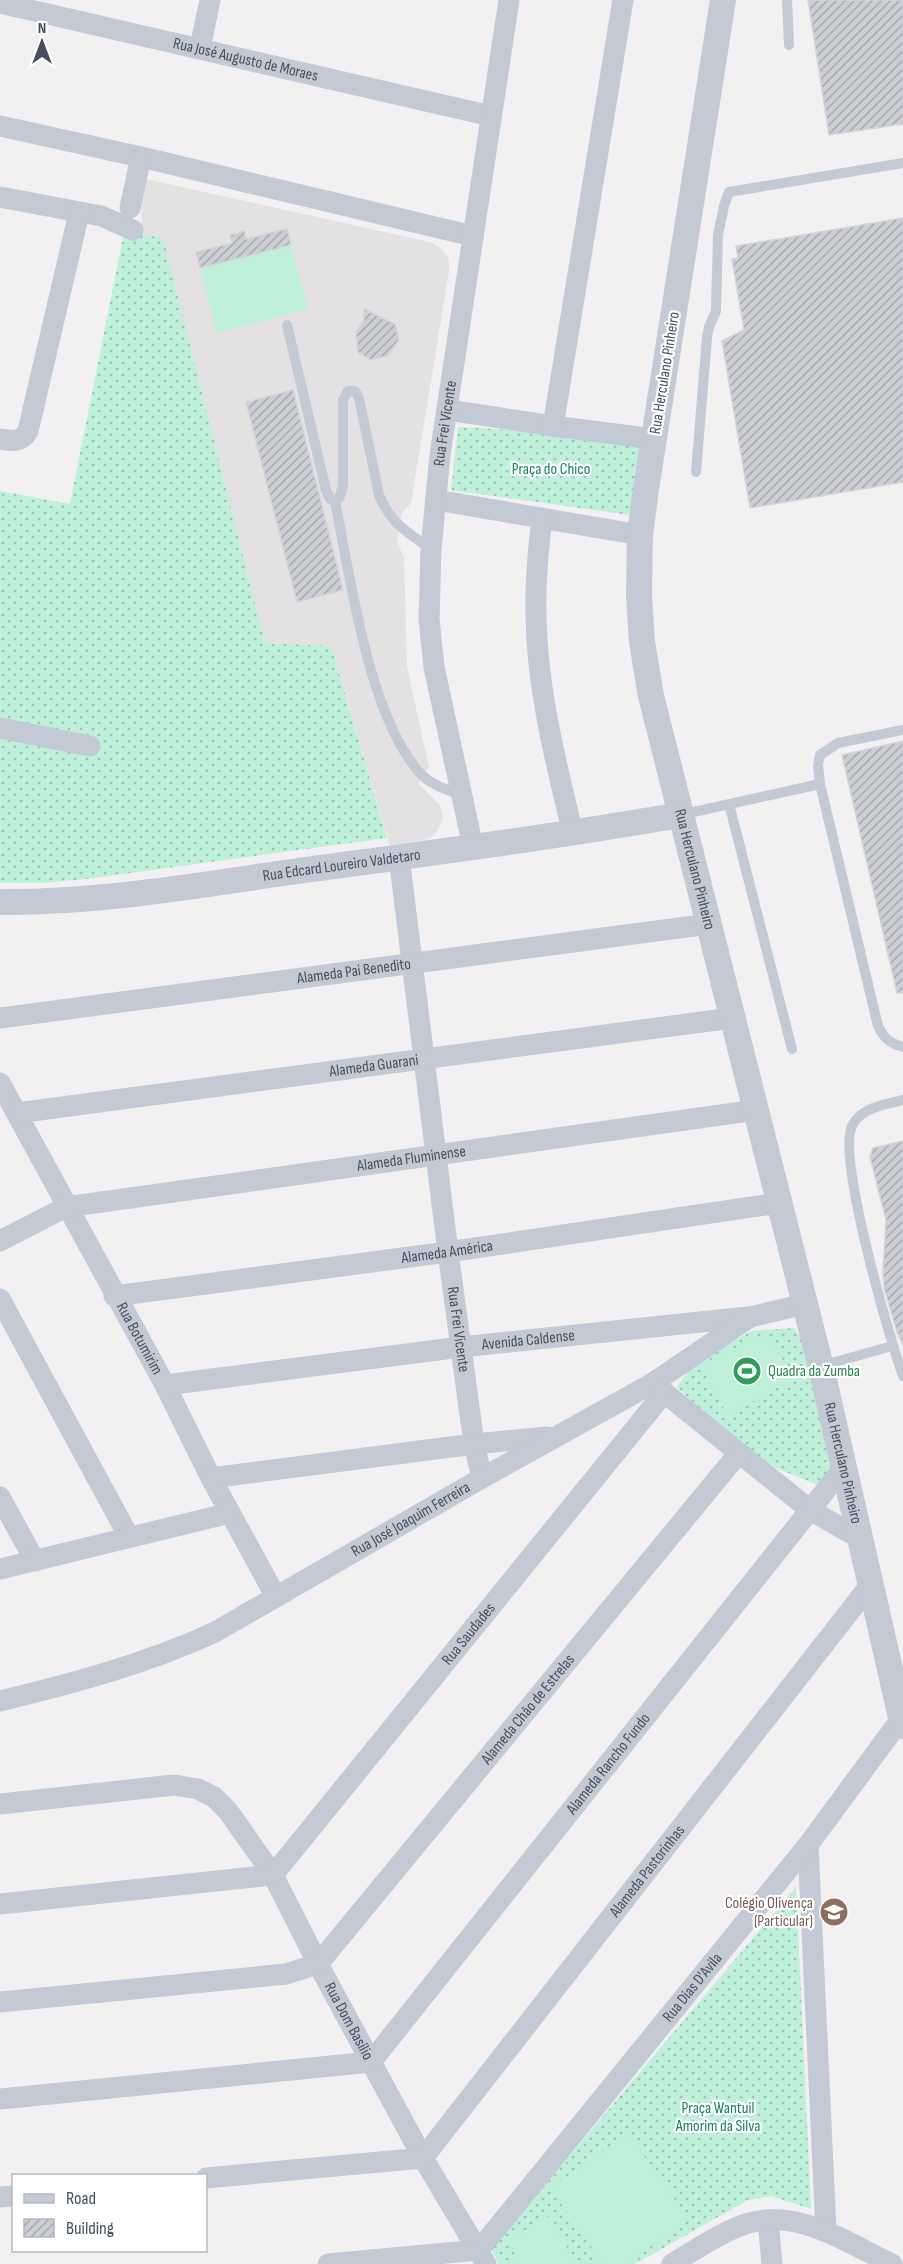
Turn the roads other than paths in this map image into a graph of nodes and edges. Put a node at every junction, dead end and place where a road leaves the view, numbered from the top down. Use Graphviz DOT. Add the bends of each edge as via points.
graph roads {
  1 [pos="210,0"];
  2 [pos="509,0"];
  3 [pos="623,0"];
  4 [pos="723,0"];
  5 [pos="787,0"];
  6 [pos="0,3"];
  7 [pos="789,45"];
  8 [pos="200,48"];
  9 [pos="491,116"];
  10 [pos="0,126"];
  11 [pos="141,157"];
  12 [pos="903,163"];
  13 [pos="0,197"];
  14 [pos="130,208"];
  15 [pos="79,213"];
  16 [pos="133,230"];
  17 [pos="472,236"];
  18 [pos="287,325"];
  19 [pos="448,410"];
  20 [pos="553,426"];
  21 [pos="0,439"];
  22 [pos="654,439"];
  23 [pos="696,472"];
  24 [pos="436,500"];
  25 [pos="335,501"];
  26 [pos="542,519"];
  27 [pos="640,535"];
  28 [pos="431,549"];
  29 [pos="0,728"];
  30 [pos="903,730"];
  31 [pos="90,746"];
  32 [pos="820,784"];
  33 [pos="461,795"];
  34 [pos="729,804"];
  35 [pos="680,815"];
  36 [pos="573,834"];
  37 [pos="472,847"];
  38 [pos="399,857"];
  39 [pos="0,902"];
  40 [pos="709,924"];
  41 [pos="411,964"];
  42 [pos="0,1018"];
  43 [pos="732,1018"];
  44 [pos="903,1047"];
  45 [pos="792,1049"];
  46 [pos="423,1058"];
  47 [pos="0,1083"];
  48 [pos="903,1100"];
  49 [pos="756,1110"];
  50 [pos="17,1113"];
  51 [pos="435,1154"];
  52 [pos="778,1203"];
  53 [pos="66,1207"];
  54 [pos="0,1240"];
  55 [pos="448,1252"];
  56 [pos="114,1296"];
  57 [pos="0,1299"];
  58 [pos="805,1304"];
  59 [pos="750,1317"];
  60 [pos="892,1346"];
  61 [pos="461,1347"];
  62 [pos="821,1366"];
  63 [pos="903,1376"];
  64 [pos="165,1385"];
  65 [pos="659,1388"];
  66 [pos="557,1436"];
  67 [pos="474,1444"];
  68 [pos="738,1454"];
  69 [pos="844,1466"];
  70 [pos="211,1478"];
  71 [pos="482,1478"];
  72 [pos="0,1497"];
  73 [pos="810,1510"];
  74 [pos="230,1513"];
  75 [pos="129,1538"];
  76 [pos="861,1539"];
  77 [pos="35,1561"];
  78 [pos="0,1569"];
  79 [pos="871,1584"];
  80 [pos="276,1597"];
  81 [pos="0,1701"];
  82 [pos="902,1722"];
  83 [pos="0,1804"];
  84 [pos="808,1845"];
  85 [pos="273,1875"];
  86 [pos="0,1904"];
  87 [pos="318,1964"];
  88 [pos="0,2002"];
  89 [pos="371,2062"];
  90 [pos="0,2099"];
  91 [pos="423,2158"];
  92 [pos="207,2178"];
  93 [pos="768,2220"];
  94 [pos="826,2231"];
  95 [pos="483,2257"];
  96 [pos="869,2258"];
  97 [pos="328,2264"];
  98 [pos="672,2264"];
  99 [pos="772,2264"];
  100 [pos="892,2264"];
  1 -- 8 [label="street"];
  2 -- 9 [label="street, Rua Frei Vicente"];
  3 -- 20 [label="street"];
  4 -- 22 [label="street, Rua Herculano Pinheiro"];
  5 -- 7 [label="lane"];
  6 -- 8 [label="street, Rua José Augusto de Moraes"];
  8 -- 9 [label="street, Rua José Augusto de Moraes"];
  9 -- 17 [label="street, Rua Frei Vicente"];
  10 -- 11 [label="street"];
  11 -- 14 [label="street"];
  11 -- 17 [label="street"];
  12 -- 23 [label="lane" via="729,192 718,235 716,310 707,337"];
  13 -- 15 [label="street"];
  15 -- 16 [label="street" via="101,216"];
  15 -- 21 [label="street" via="28,431 12,441"];
  17 -- 19 [label="street, Rua Frei Vicente"];
  18 -- 25 [label="lane" via="326,490"];
  19 -- 20 [label="street"];
  19 -- 24 [label="street, Rua Frei Vicente"];
  20 -- 22 [label="street"];
  22 -- 27 [label="street, Rua Herculano Pinheiro"];
  24 -- 26 [label="street"];
  24 -- 28 [label="street, Rua Frei Vicente"];
  25 -- 28 [label="lane" via="343,486 343,400 345,393 355,391 384,507 399,526"];
  25 -- 33 [label="lane" via="366,651 398,742 423,776"];
  26 -- 27 [label="street"];
  26 -- 36 [label="street" via="536,573 539,668"];
  27 -- 35 [label="street, Rua Herculano Pinheiro" via="642,642"];
  28 -- 33 [label="street, Rua Frei Vicente" via="429,619 434,667"];
  29 -- 31 [label="street"];
  30 -- 32 [label="lane" via="837,742 820,755"];
  32 -- 34 [label="lane"];
  32 -- 44 [label="lane" via="878,1026 884,1038"];
  33 -- 37 [label="street, Rua Frei Vicente"];
  34 -- 35 [label="lane"];
  34 -- 45 [label="lane"];
  35 -- 36 [label="street, Rua Edcard Loureiro Valdetaro"];
  35 -- 40 [label="street, Rua Herculano Pinheiro"];
  36 -- 37 [label="street, Rua Edcard Loureiro Valdetaro"];
  37 -- 38 [label="street, Rua Edcard Loureiro Valdetaro"];
  38 -- 39 [label="street, Rua Edcard Loureiro Valdetaro" via="93,899"];
  38 -- 41 [label="street, Rua Frei Vicente"];
  40 -- 41 [label="street, Alameda Pai Benedito"];
  40 -- 43 [label="street, Rua Herculano Pinheiro"];
  41 -- 42 [label="street, Alameda Pai Benedito"];
  41 -- 46 [label="street, Rua Frei Vicente"];
  43 -- 46 [label="street, Alameda Guarani"];
  43 -- 49 [label="street, Rua Herculano Pinheiro"];
  46 -- 50 [label="street, Alameda Guarani"];
  46 -- 51 [label="street, Rua Frei Vicente"];
  47 -- 50 [label="street, Rua Botumirim"];
  48 -- 60 [label="lane" via="870,1108 852,1125 848,1138 851,1176"];
  49 -- 51 [label="street, Alameda Fluminense"];
  49 -- 52 [label="street, Rua Herculano Pinheiro"];
  50 -- 53 [label="street, Rua Botumirim"];
  51 -- 53 [label="street, Alameda Fluminense"];
  51 -- 55 [label="street, Rua Frei Vicente"];
  52 -- 55 [label="street, Alameda América"];
  52 -- 58 [label="street, Rua Herculano Pinheiro"];
  53 -- 54 [label="street, Alameda Fluminense"];
  53 -- 56 [label="street, Rua Botumirim"];
  55 -- 56 [label="street, Alameda América"];
  55 -- 61 [label="street, Rua Frei Vicente"];
  56 -- 64 [label="street, Rua Botumirim"];
  57 -- 75 [label="street"];
  58 -- 59 [label="street, Rua José Joaquim Ferreira"];
  58 -- 62 [label="street, Rua Herculano Pinheiro"];
  59 -- 61 [label="street, Avenida Caldense"];
  59 -- 65 [label="street, Rua José Joaquim Ferreira"];
  60 -- 62 [label="lane"];
  60 -- 63 [label="lane"];
  61 -- 64 [label="street, Avenida Caldense"];
  61 -- 67 [label="street, Rua Frei Vicente"];
  62 -- 69 [label="street, Rua Herculano Pinheiro"];
  64 -- 70 [label="street, Rua Botumirim"];
  65 -- 66 [label="street, Rua José Joaquim Ferreira"];
  65 -- 68 [label="street"];
  65 -- 85 [label="street, Rua Saudades"];
  66 -- 67 [label="street"];
  66 -- 71 [label="street, Rua José Joaquim Ferreira"];
  67 -- 70 [label="street"];
  67 -- 71 [label="street, Rua Frei Vicente"];
  68 -- 73 [label="street"];
  68 -- 87 [label="street, Alameda Chão de Estrelas"];
  69 -- 73 [label="street, Alameda Rancho Fundo"];
  69 -- 76 [label="street, Rua Herculano Pinheiro"];
  70 -- 74 [label="street, Rua Botumirim"];
  71 -- 80 [label="street, Rua José Joaquim Ferreira"];
  72 -- 77 [label="street"];
  73 -- 76 [label="street"];
  73 -- 89 [label="street, Alameda Rancho Fundo"];
  74 -- 75 [label="street"];
  74 -- 80 [label="street, Rua Botumirim"];
  75 -- 77 [label="street"];
  76 -- 79 [label="street, Rua Herculano Pinheiro"];
  77 -- 78 [label="street"];
  79 -- 82 [label="street, Rua Herculano Pinheiro"];
  79 -- 91 [label="street, Alameda Pastorinhas"];
  80 -- 81 [label="street, Rua José Joaquim Ferreira" via="215,1632 134,1666"];
  82 -- 84 [label="street, Rua Dias D'Avila"];
  83 -- 85 [label="street, Rua Dom Basílio" via="174,1785 198,1789 214,1797 228,1811"];
  84 -- 94 [label="street"];
  84 -- 95 [label="street, Rua Dias D'Avila"];
  85 -- 86 [label="street"];
  85 -- 87 [label="street, Rua Dom Basílio"];
  87 -- 88 [label="street" via="286,1974"];
  87 -- 89 [label="street, Rua Dom Basílio"];
  89 -- 90 [label="street"];
  89 -- 91 [label="street, Rua Dom Basílio"];
  91 -- 92 [label="street"];
  91 -- 95 [label="street, Rua Dom Basílio"];
  93 -- 94 [label="street" via="797,2222"];
  93 -- 98 [label="street" via="741,2225"];
  93 -- 99 [label="street"];
  94 -- 96 [label="street"];
  95 -- 97 [label="street"];
  96 -- 100 [label="street"];
}
